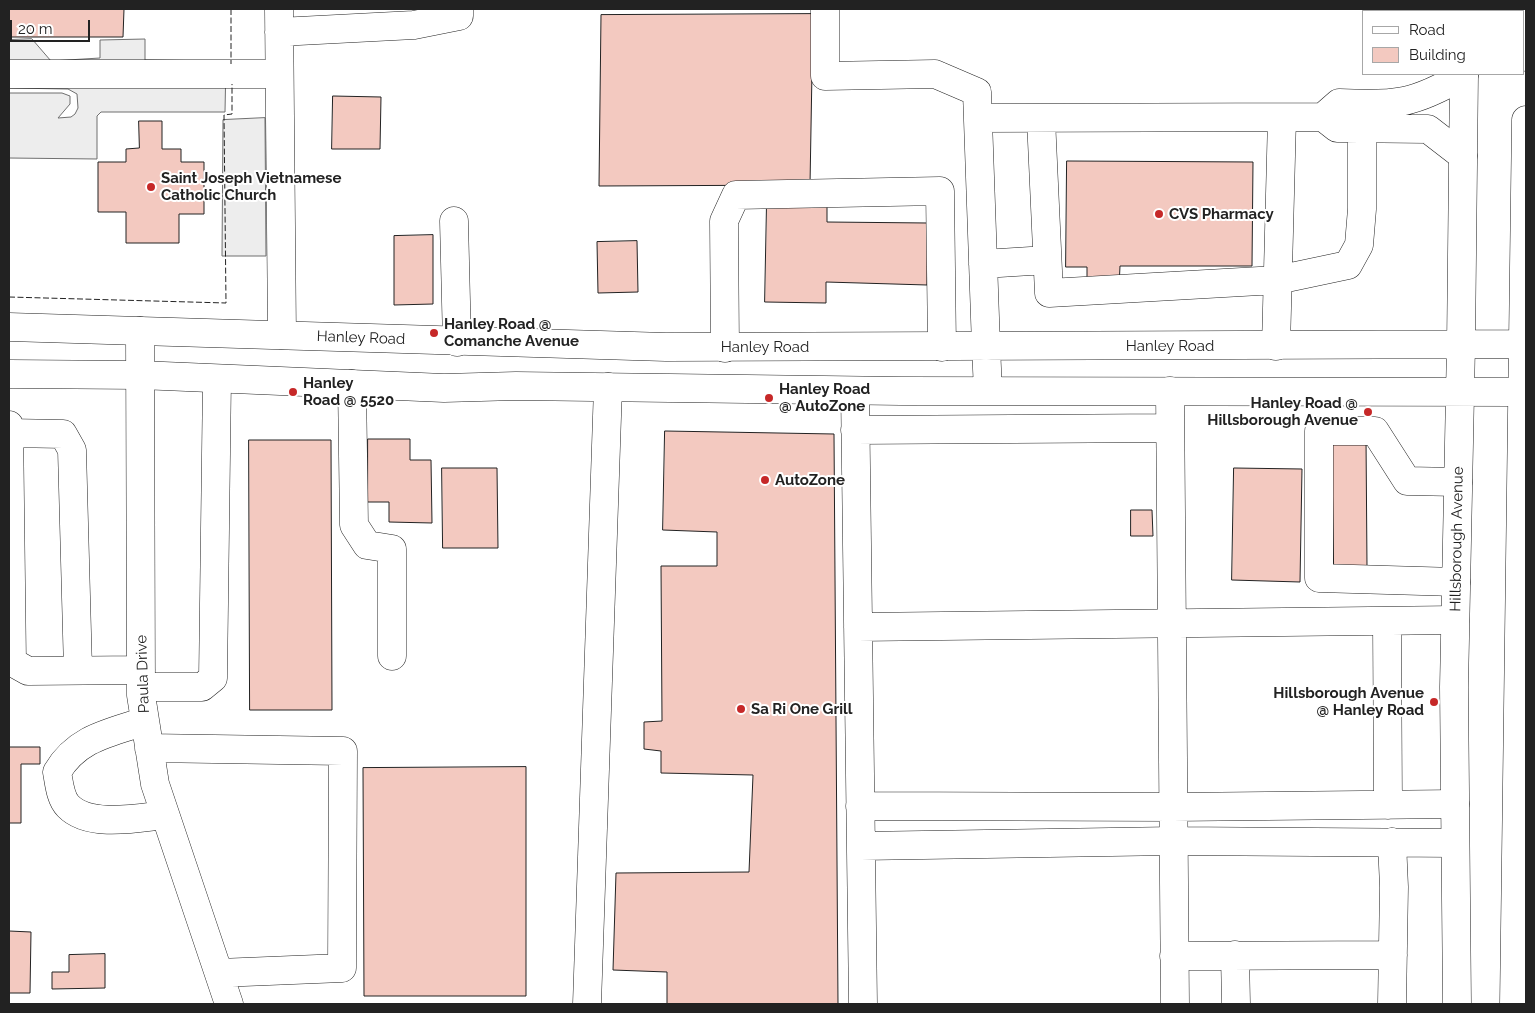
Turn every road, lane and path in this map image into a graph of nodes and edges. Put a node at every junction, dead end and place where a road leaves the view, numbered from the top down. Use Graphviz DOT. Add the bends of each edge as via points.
graph roads {
  1 [pos="459,9"];
  2 [pos="825,9"];
  3 [pos="1526,9"];
  4 [pos="279,20"];
  5 [pos="1526,57"];
  6 [pos="9,74"];
  7 [pos="278,74"];
  8 [pos="1462,75"];
  9 [pos="1464,75"];
  10 [pos="1324,117"];
  11 [pos="978,118"];
  12 [pos="1282,118"];
  13 [pos="1041,119"];
  14 [pos="1526,120"];
  15 [pos="1362,127"];
  16 [pos="1463,156"];
  17 [pos="454,221"];
  18 [pos="1525,259"];
  19 [pos="1047,260"];
  20 [pos="983,264"];
  21 [pos="1277,280"];
  22 [pos="9,327"];
  23 [pos="140,331"];
  24 [pos="282,335"];
  25 [pos="457,342"];
  26 [pos="1522,344"];
  27 [pos="1461,345"];
  28 [pos="986,346"];
  29 [pos="1276,346"];
  30 [pos="854,347"];
  31 [pos="942,347"];
  32 [pos="725,348"];
  33 [pos="9,374"];
  34 [pos="140,375"];
  35 [pos="216,379"];
  36 [pos="352,384"];
  37 [pos="608,388"];
  38 [pos="855,391"];
  39 [pos="988,391"];
  40 [pos="1170,391"];
  41 [pos="1460,392"];
  42 [pos="1522,392"];
  43 [pos="9,425"];
  44 [pos="1170,428"];
  45 [pos="855,430"];
  46 [pos="9,433"];
  47 [pos="1458,482"];
  48 [pos="1456,582"];
  49 [pos="1455,620"];
  50 [pos="1387,621"];
  51 [pos="1172,624"];
  52 [pos="858,627"];
  53 [pos="1523,627"];
  54 [pos="392,656"];
  55 [pos="78,670"];
  56 [pos="141,679"];
  57 [pos="145,721"];
  58 [pos="149,748"];
  59 [pos="1455,804"];
  60 [pos="1388,805"];
  61 [pos="860,806"];
  62 [pos="1173,807"];
  63 [pos="165,815"];
  64 [pos="1173,841"];
  65 [pos="1392,842"];
  66 [pos="1521,842"];
  67 [pos="1455,843"];
  68 [pos="861,846"];
  69 [pos="1235,955"];
  70 [pos="1393,955"];
  71 [pos="1174,956"];
  72 [pos="219,974"];
  73 [pos="229,1004"];
  74 [pos="587,1004"];
  75 [pos="863,1004"];
  76 [pos="1174,1004"];
  77 [pos="1236,1004"];
  78 [pos="1392,1004"];
  79 [pos="1457,1004"];
  80 [pos="1514,1004"];
  1 -- 4 [label="main road" via="459,16 414,25"];
  2 -- 11 [label="main road" via="825,76 935,74 977,92"];
  3 -- 5 [label="main road"];
  4 -- 7 [label="main road"];
  6 -- 7 [label="main road"];
  7 -- 24 [label="main road"];
  8 -- 10 [label="main road" via="1433,93 1412,100 1382,105 1339,103"];
  9 -- 16 [label="main road, Hillsborough Avenue"];
  10 -- 12 [label="main road"];
  10 -- 15 [label="main road" via="1337,128"];
  11 -- 13 [label="main road"];
  11 -- 20 [label="main road"];
  12 -- 13 [label="main road"];
  12 -- 21 [label="main road"];
  13 -- 19 [label="main road"];
  14 -- 18 [label="main road"];
  15 -- 16 [label="main road" via="1428,129"];
  15 -- 21 [label="main road" via="1359,246 1348,265"];
  16 -- 27 [label="main road, Hillsborough Avenue"];
  17 -- 25 [label="main road"];
  18 -- 26 [label="main road"];
  19 -- 20 [label="main road"];
  19 -- 21 [label="main road" via="1049,293"];
  20 -- 28 [label="main road"];
  21 -- 29 [label="main road"];
  22 -- 23 [label="main road, Hanley Road"];
  23 -- 24 [label="main road, Hanley Road"];
  23 -- 34 [label="main road, Paula Drive"];
  24 -- 25 [label="main road, Hanley Road"];
  25 -- 32 [label="main road, Hanley Road"];
  26 -- 27 [label="main road, Hanley Road"];
  26 -- 42 [label="main road"];
  27 -- 29 [label="main road, Hanley Road"];
  27 -- 41 [label="main road, Hillsborough Avenue"];
  28 -- 29 [label="main road, Hanley Road"];
  28 -- 31 [label="main road, Hanley Road"];
  28 -- 39 [label="main road"];
  30 -- 31 [label="main road, Hanley Road"];
  30 -- 32 [label="main road, Hanley Road"];
  30 -- 38 [label="main road"];
  31 -- 32 [label="main road" via="940,191 736,195 724,221"];
  33 -- 34 [label="main road"];
  34 -- 35 [label="main road"];
  34 -- 56 [label="main road, Paula Drive"];
  35 -- 36 [label="main road"];
  35 -- 56 [label="main road" via="213,678 202,687"];
  36 -- 37 [label="main road" via="444,388"];
  36 -- 54 [label="main road" via="354,525 367,545 392,549"];
  37 -- 38 [label="main road"];
  37 -- 74 [label="main road"];
  38 -- 39 [label="main road"];
  38 -- 45 [label="main road"];
  39 -- 40 [label="main road"];
  40 -- 41 [label="main road"];
  40 -- 44 [label="main road"];
  41 -- 42 [label="main road"];
  41 -- 47 [label="main road, Hillsborough Avenue"];
  42 -- 53 [label="main road"];
  43 -- 46 [label="main road"];
  44 -- 45 [label="main road"];
  44 -- 51 [label="main road"];
  45 -- 52 [label="main road"];
  46 -- 55 [label="main road" via="64,434 72,450"];
  46 -- 55 [label="main road" via="12,662 28,671"];
  47 -- 48 [label="main road, Hillsborough Avenue"];
  47 -- 48 [label="main road" via="1407,481 1375,432 1319,430 1319,578"];
  48 -- 49 [label="main road, Hillsborough Avenue"];
  49 -- 50 [label="main road"];
  49 -- 59 [label="main road, Hillsborough Avenue"];
  50 -- 51 [label="main road"];
  50 -- 60 [label="main road"];
  51 -- 52 [label="main road"];
  51 -- 62 [label="main road"];
  52 -- 61 [label="main road"];
  53 -- 66 [label="main road"];
  55 -- 56 [label="main road"];
  56 -- 57 [label="main road, Paula Drive"];
  57 -- 58 [label="main road, Paula Drive"];
  57 -- 63 [label="main road" via="89,740 66,757 57,772 61,793 67,805 85,816 130,820"];
  58 -- 63 [label="main road, Paula Drive" via="155,784"];
  58 -- 72 [label="main road" via="343,751 342,968"];
  59 -- 60 [label="main road"];
  59 -- 67 [label="main road, Hillsborough Avenue"];
  60 -- 62 [label="main road"];
  61 -- 62 [label="main road"];
  61 -- 68 [label="main road"];
  62 -- 64 [label="main road"];
  63 -- 72 [label="main road, Paula Drive"];
  64 -- 65 [label="main road"];
  64 -- 68 [label="main road"];
  64 -- 71 [label="main road"];
  65 -- 67 [label="main road"];
  65 -- 70 [label="main road"];
  66 -- 80 [label="main road"];
  67 -- 79 [label="main road, Hillsborough Avenue"];
  68 -- 75 [label="main road"];
  69 -- 70 [label="main road"];
  69 -- 71 [label="main road"];
  69 -- 77 [label="main road"];
  70 -- 78 [label="main road"];
  71 -- 76 [label="main road"];
  72 -- 73 [label="main road, Paula Drive"];
}
